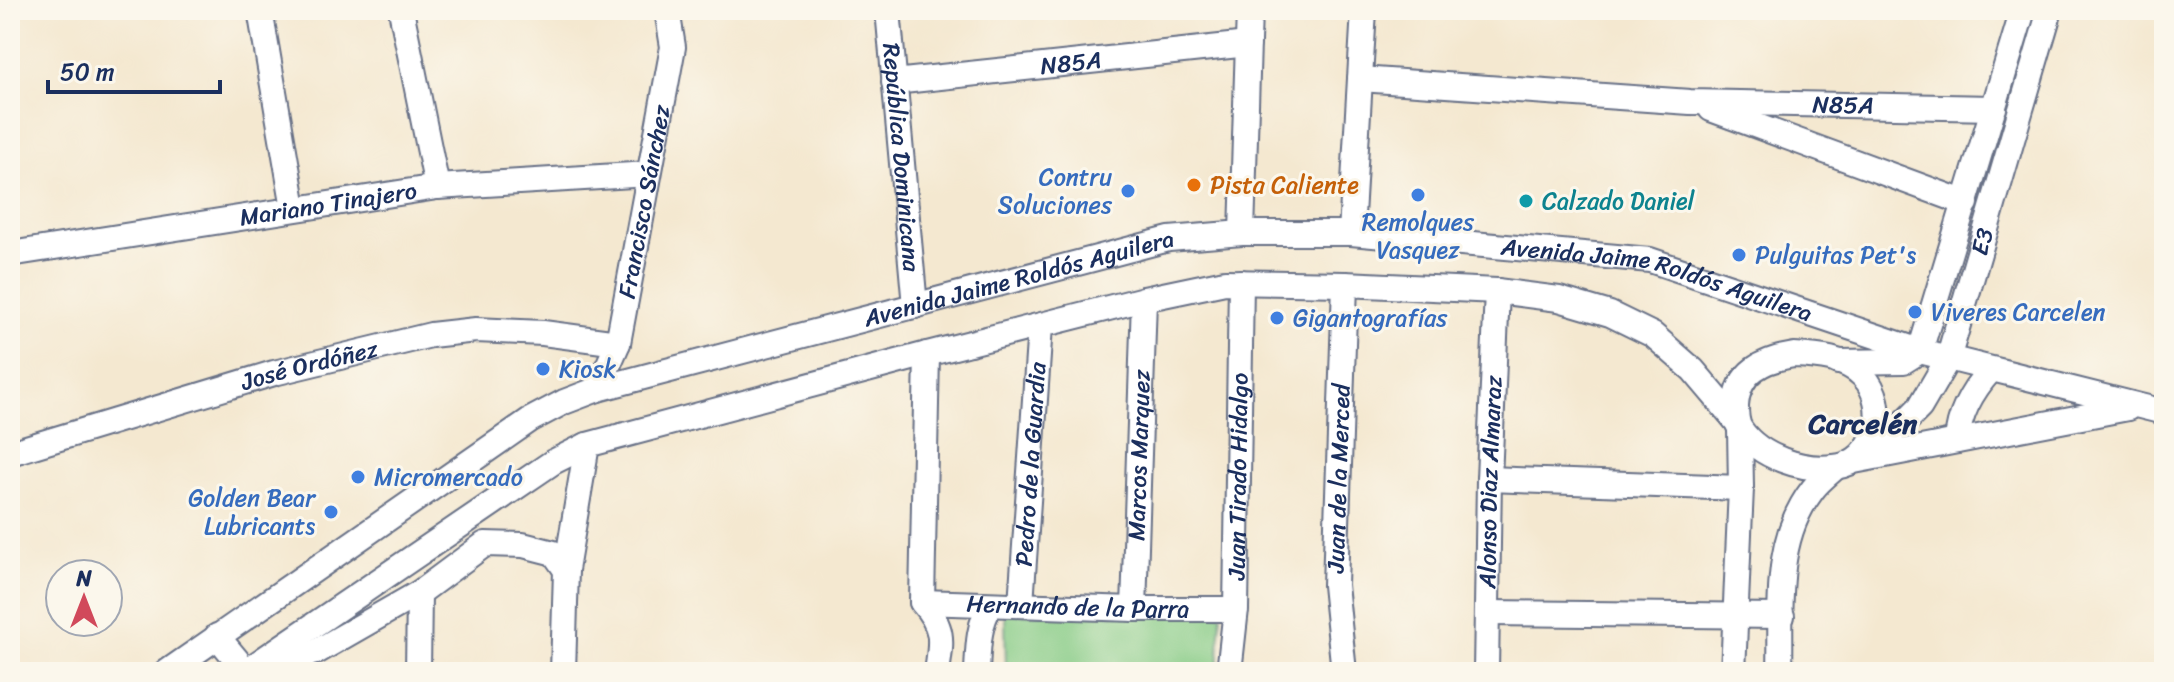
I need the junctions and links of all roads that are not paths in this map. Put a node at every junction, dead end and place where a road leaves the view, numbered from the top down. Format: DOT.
graph roads {
  1 [pos="260,10"];
  2 [pos="401,10"];
  3 [pos="667,10"];
  4 [pos="888,10"];
  5 [pos="1249,10"];
  6 [pos="1364,10"];
  7 [pos="2023,10"];
  8 [pos="2050,10"];
  9 [pos="1248,44"];
  10 [pos="1360,79"];
  11 [pos="894,82"];
  12 [pos="1690,102"];
  13 [pos="1994,108"];
  14 [pos="649,174"];
  15 [pos="437,187"];
  16 [pos="1966,203"];
  17 [pos="294,208"];
  18 [pos="1242,233"];
  19 [pos="1351,233"];
  20 [pos="10,254"];
  21 [pos="1241,282"];
  22 [pos="1345,284"];
  23 [pos="1497,291"];
  24 [pos="1144,299"];
  25 [pos="915,306"];
  26 [pos="1040,326"];
  27 [pos="618,343"];
  28 [pos="1920,351"];
  29 [pos="927,354"];
  30 [pos="1948,359"];
  31 [pos="1838,362"];
  32 [pos="1990,371"];
  33 [pos="598,389"];
  34 [pos="2138,406"];
  35 [pos="2164,412"];
  36 [pos="1739,426"];
  37 [pos="1957,441"];
  38 [pos="587,445"];
  39 [pos="10,453"];
  40 [pos="1852,458"];
  41 [pos="1489,479"];
  42 [pos="1741,488"];
  43 [pos="566,570"];
  44 [pos="419,593"];
  45 [pos="922,602"];
  46 [pos="1021,604"];
  47 [pos="991,605"];
  48 [pos="1134,609"];
  49 [pos="1236,609"];
  50 [pos="1487,613"];
  51 [pos="1782,616"];
  52 [pos="1735,617"];
  53 [pos="939,627"];
  54 [pos="217,636"];
  55 [pos="977,661"];
  56 [pos="246,671"];
  57 [pos="167,672"];
  58 [pos="418,672"];
  59 [pos="563,672"];
  60 [pos="937,672"];
  61 [pos="1229,672"];
  62 [pos="1344,672"];
  63 [pos="1486,672"];
  64 [pos="1733,672"];
  65 [pos="1780,672"];
  1 -- 17 [label="street"];
  2 -- 15 [label="street"];
  3 -- 14 [label="street, Francisco Sánchez"];
  4 -- 11 [label="street, República Dominicana"];
  5 -- 9 [label="street"];
  6 -- 10 [label="street"];
  7 -- 13 [label="street, E3"];
  8 -- 30 [label="street, E3"];
  9 -- 11 [label="street, N85A"];
  9 -- 18 [label="street"];
  10 -- 12 [label="street, N85A"];
  10 -- 19 [label="street"];
  11 -- 25 [label="street, República Dominicana"];
  12 -- 13 [label="street, N85A"];
  12 -- 16 [label="street, N85A"];
  13 -- 16 [label="street, E3"];
  14 -- 15 [label="street, Mariano Tinajero"];
  14 -- 27 [label="street, Francisco Sánchez"];
  15 -- 17 [label="street, Mariano Tinajero"];
  16 -- 28 [label="street, E3"];
  17 -- 20 [label="street, Mariano Tinajero"];
  18 -- 19 [label="street, Avenida Jaime Roldós Aguilera"];
  18 -- 25 [label="street, Avenida Jaime Roldós Aguilera"];
  19 -- 28 [label="street, Avenida Jaime Roldós Aguilera"];
  21 -- 22 [label="street, Avenida Jaime Roldós Aguilera"];
  21 -- 24 [label="street, Avenida Jaime Roldós Aguilera"];
  21 -- 49 [label="street, Juan Tirado Hidalgo"];
  22 -- 23 [label="street, Avenida Jaime Roldós Aguilera"];
  22 -- 62 [label="street, Juan de la Merced"];
  23 -- 36 [label="street, Avenida Jaime Roldós Aguilera"];
  23 -- 41 [label="street, Alonso Diaz Almaraz"];
  24 -- 26 [label="street, Avenida Jaime Roldós Aguilera"];
  24 -- 48 [label="street, Marcos Marquez"];
  25 -- 33 [label="street, Avenida Jaime Roldós Aguilera"];
  26 -- 29 [label="street, Avenida Jaime Roldós Aguilera"];
  26 -- 46 [label="street, Pedro de la Guardia"];
  27 -- 33 [label="street, Francisco Sánchez"];
  27 -- 39 [label="street, José Ordóñez"];
  28 -- 30 [label="street, Avenida Jaime Roldós Aguilera"];
  28 -- 31 [label="street"];
  29 -- 38 [label="street, Avenida Jaime Roldós Aguilera"];
  29 -- 45 [label="street"];
  30 -- 32 [label="street, Avenida Jaime Roldós Aguilera"];
  30 -- 40 [label="street, E3"];
  31 -- 36 [label="street"];
  31 -- 40 [label="street"];
  32 -- 34 [label="street, Avenida Jaime Roldós Aguilera"];
  32 -- 37 [label="street"];
  33 -- 54 [label="street, Avenida Jaime Roldós Aguilera"];
  34 -- 35 [label="street"];
  34 -- 37 [label="street"];
  36 -- 40 [label="street"];
  36 -- 42 [label="street"];
  37 -- 40 [label="street"];
  38 -- 43 [label="street"];
  38 -- 56 [label="street, Avenida Jaime Roldós Aguilera"];
  40 -- 51 [label="street, E3"];
  41 -- 42 [label="street"];
  41 -- 50 [label="street, Alonso Diaz Almaraz"];
  42 -- 52 [label="street"];
  43 -- 44 [label="street"];
  43 -- 59 [label="street"];
  44 -- 56 [label="street"];
  44 -- 58 [label="street"];
  45 -- 47 [label="street, Hernando de la Parra"];
  45 -- 53 [label="street"];
  46 -- 47 [label="street, Hernando de la Parra"];
  46 -- 48 [label="street, Hernando de la Parra"];
  47 -- 55 [label="street"];
  48 -- 49 [label="street, Hernando de la Parra"];
  49 -- 61 [label="street, Juan Tirado Hidalgo"];
  50 -- 52 [label="street"];
  50 -- 63 [label="street, Alonso Diaz Almaraz"];
  51 -- 52 [label="street"];
  51 -- 65 [label="street, E3"];
  52 -- 64 [label="street"];
  53 -- 55 [label="street"];
  53 -- 60 [label="street"];
  54 -- 56 [label="street"];
  54 -- 57 [label="street, Avenida Jaime Roldós Aguilera"];
}
